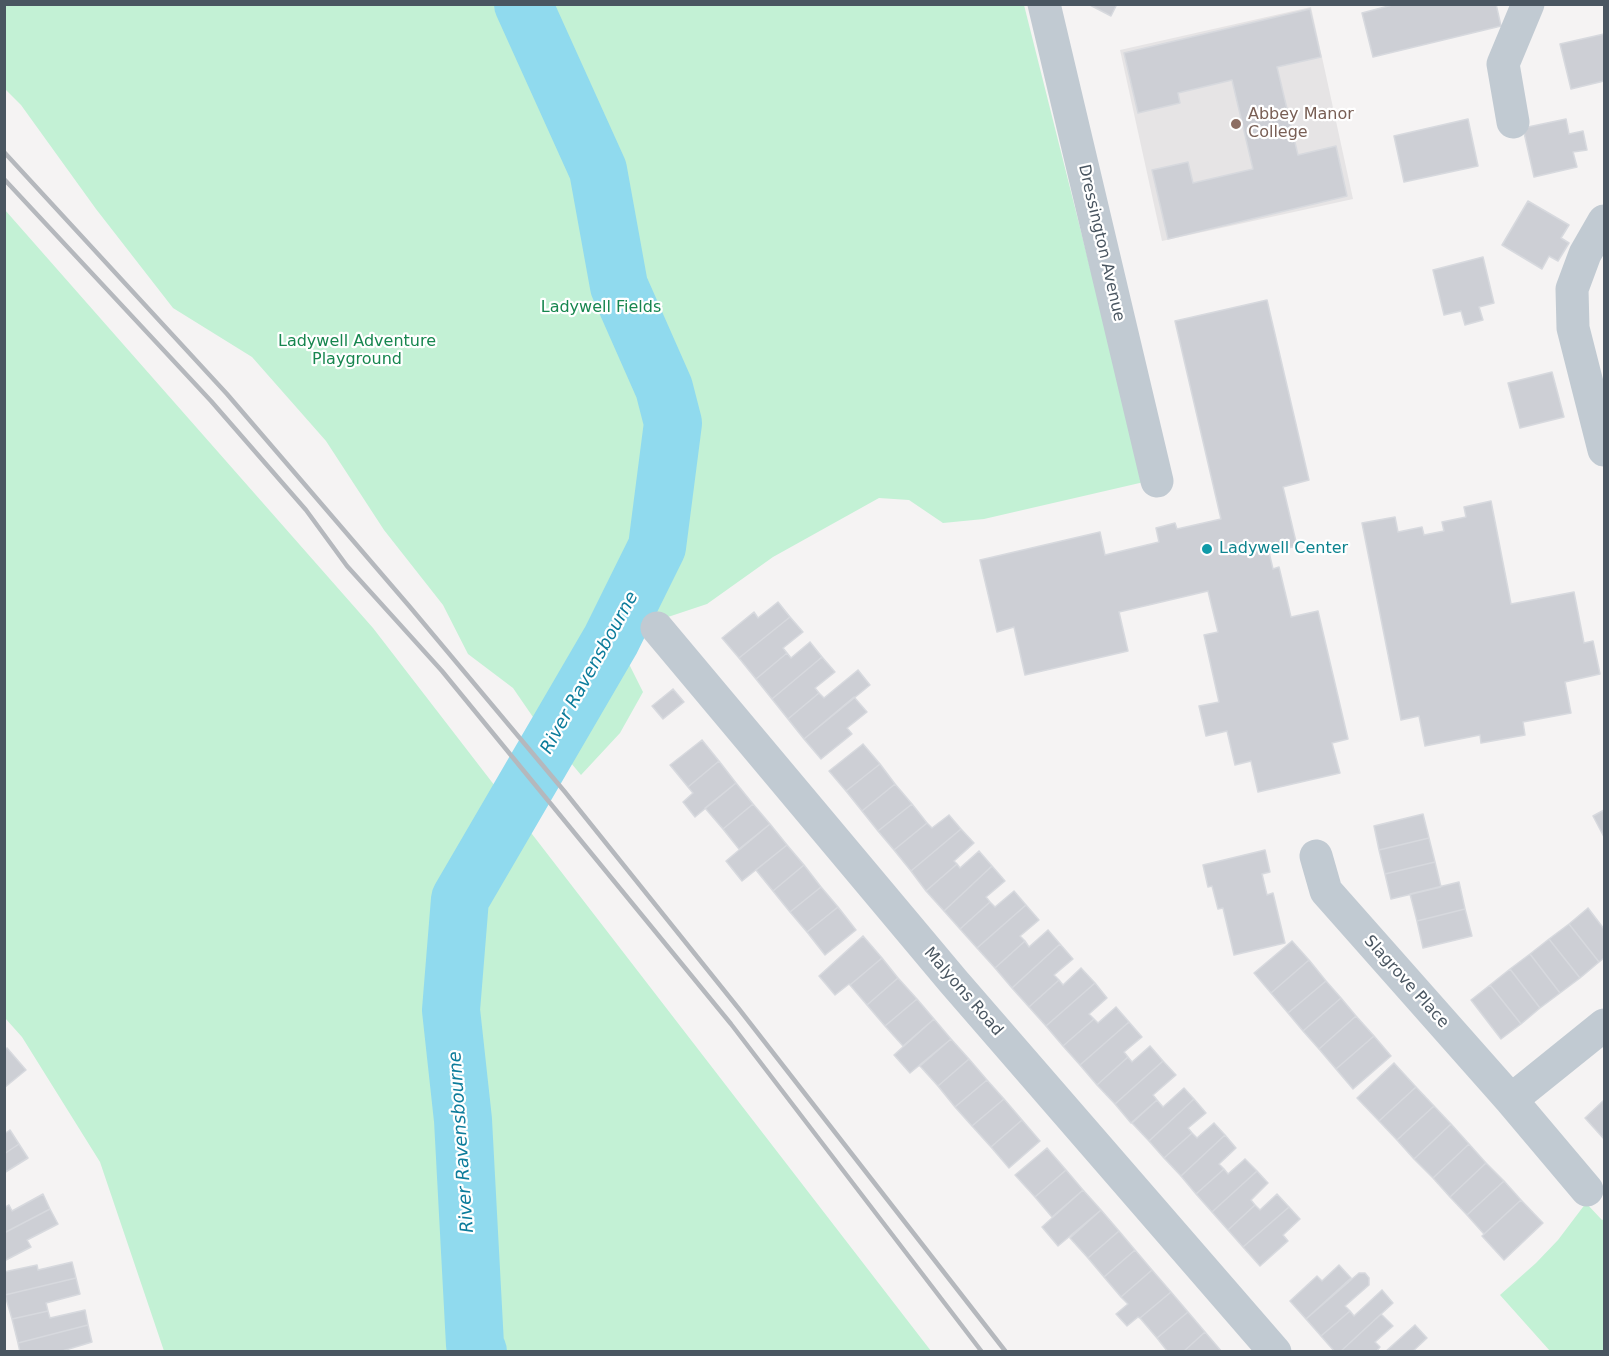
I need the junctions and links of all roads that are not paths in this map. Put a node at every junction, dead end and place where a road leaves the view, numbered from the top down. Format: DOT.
graph roads {
  1 [pos="1044,4"];
  2 [pos="1528,4"];
  3 [pos="1513,122"];
  4 [pos="1605,221"];
  5 [pos="1605,450"];
  6 [pos="1157,481"];
  7 [pos="657,628"];
  8 [pos="1316,856"];
  9 [pos="1605,1025"];
  10 [pos="1511,1100"];
  11 [pos="1587,1190"];
  12 [pos="1275,1352"];
  1 -- 6 [label="street, Dressington Avenue"];
  2 -- 3 [label="street"];
  4 -- 5 [label="street"];
  7 -- 12 [label="street, Malyons Road"];
  8 -- 10 [label="street, Slagrove Place"];
  9 -- 10 [label="street"];
  10 -- 11 [label="street, Slagrove Place"];
}
